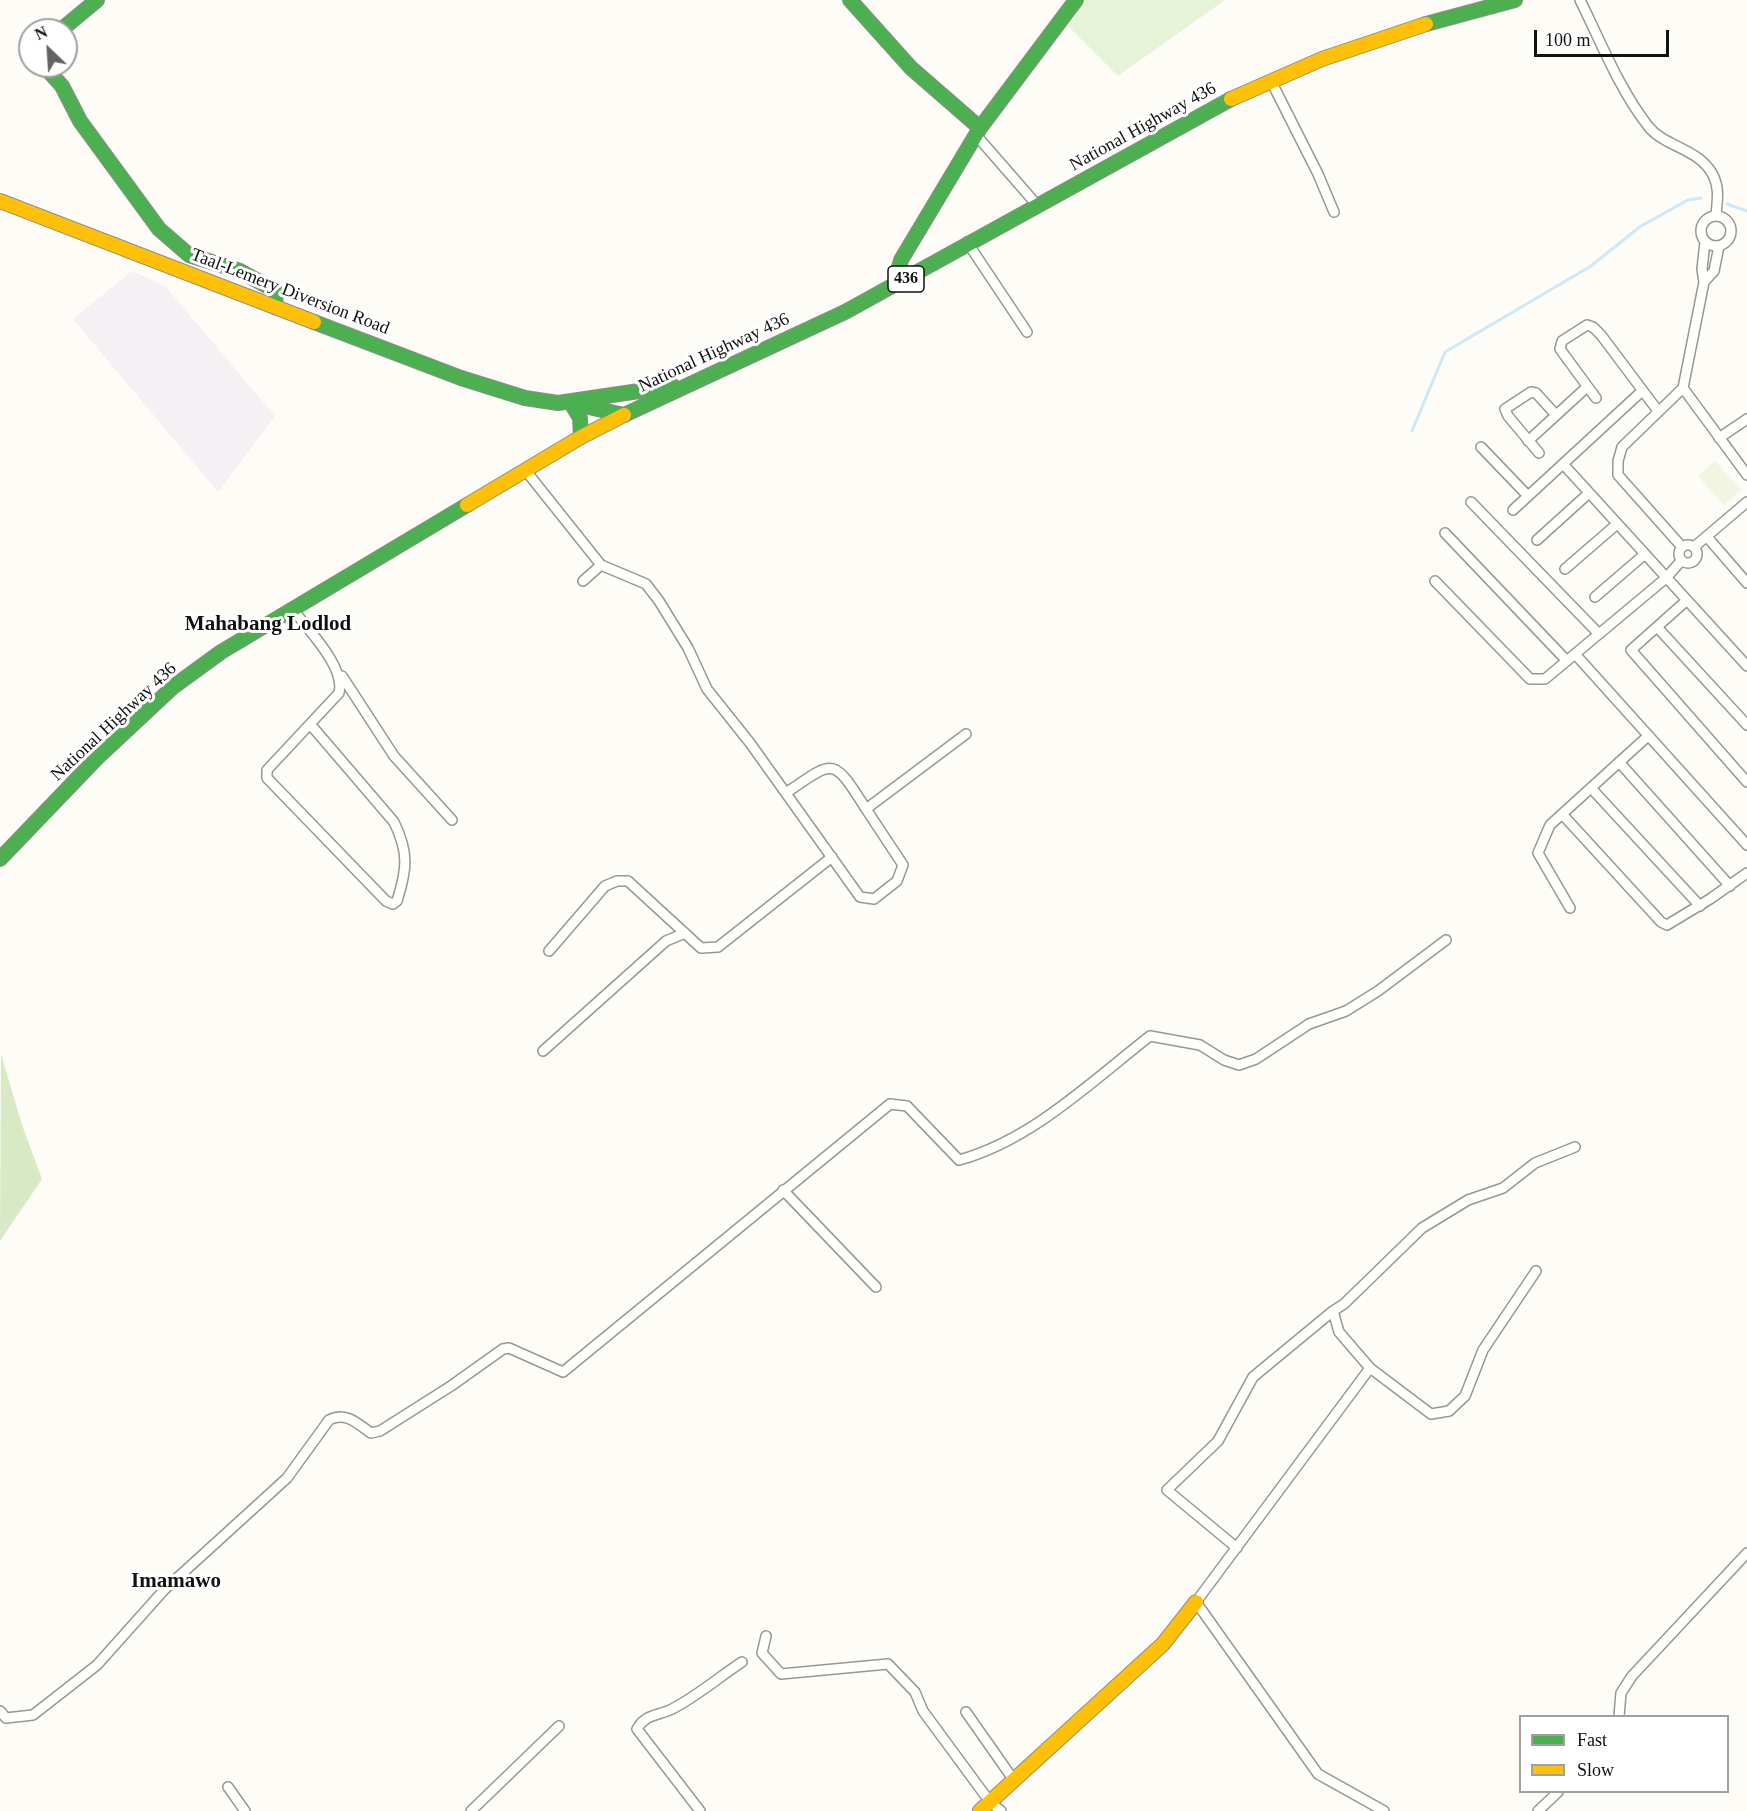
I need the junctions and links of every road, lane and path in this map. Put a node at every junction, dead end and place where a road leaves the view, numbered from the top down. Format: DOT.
graph roads {
  1 [pos="97,0"];
  2 [pos="850,0"];
  3 [pos="1076,0"];
  4 [pos="1515,0"];
  5 [pos="1580,0"];
  6 [pos="75,18"];
  7 [pos="55,78"];
  8 [pos="1271,81"];
  9 [pos="978,132"];
  10 [pos="0,201"];
  11 [pos="1037,205"];
  12 [pos="1334,212"];
  13 [pos="1716,216"];
  14 [pos="968,242"];
  15 [pos="1705,242"];
  16 [pos="1719,246"];
  17 [pos="902,281"];
  18 [pos="1704,282"];
  19 [pos="275,307"];
  20 [pos="1027,332"];
  21 [pos="693,382"];
  22 [pos="1587,387"];
  23 [pos="1683,388"];
  24 [pos="1641,392"];
  25 [pos="1596,398"];
  26 [pos="571,403"];
  27 [pos="1658,411"];
  28 [pos="624,415"];
  29 [pos="1556,415"];
  30 [pos="1747,419"];
  31 [pos="582,437"];
  32 [pos="1719,438"];
  33 [pos="1528,441"];
  34 [pos="1481,447"];
  35 [pos="1539,453"];
  36 [pos="1563,464"];
  37 [pos="526,471"];
  38 [pos="1747,474"];
  39 [pos="1589,493"];
  40 [pos="1528,496"];
  41 [pos="1471,502"];
  42 [pos="1743,505"];
  43 [pos="1513,510"];
  44 [pos="1747,517"];
  45 [pos="1617,524"];
  46 [pos="1445,533"];
  47 [pos="1708,538"];
  48 [pos="1537,540"];
  49 [pos="1682,547"];
  50 [pos="1694,547"];
  51 [pos="1645,554"];
  52 [pos="1681,561"];
  53 [pos="601,565"];
  54 [pos="1565,569"];
  55 [pos="1666,578"];
  56 [pos="583,581"];
  57 [pos="1435,581"];
  58 [pos="1747,583"];
  59 [pos="1595,597"];
  60 [pos="1686,601"];
  61 [pos="292,608"];
  62 [pos="1658,627"];
  63 [pos="1599,634"];
  64 [pos="1571,657"];
  65 [pos="1747,666"];
  66 [pos="339,671"];
  67 [pos="310,724"];
  68 [pos="1747,725"];
  69 [pos="966,734"];
  70 [pos="1648,736"];
  71 [pos="1619,762"];
  72 [pos="1747,782"];
  73 [pos="1591,788"];
  74 [pos="786,793"];
  75 [pos="866,809"];
  76 [pos="1562,814"];
  77 [pos="452,820"];
  78 [pos="1747,844"];
  79 [pos="832,858"];
  80 [pos="0,859"];
  81 [pos="1747,873"];
  82 [pos="1730,886"];
  83 [pos="1700,906"];
  84 [pos="1570,908"];
  85 [pos="685,933"];
  86 [pos="1446,940"];
  87 [pos="549,951"];
  88 [pos="543,1051"];
  89 [pos="1575,1147"];
  90 [pos="783,1190"];
  91 [pos="1536,1271"];
  92 [pos="876,1287"];
  93 [pos="1333,1311"];
  94 [pos="1370,1368"];
  95 [pos="1237,1548"];
  96 [pos="1747,1553"];
  97 [pos="1196,1602"];
  98 [pos="766,1636"];
  99 [pos="742,1662"];
  100 [pos="0,1711"];
  101 [pos="966,1712"];
  102 [pos="1618,1715"];
  103 [pos="559,1726"];
  104 [pos="1013,1779"];
  105 [pos="228,1786"];
  106 [pos="1556,1793"];
  107 [pos="985,1806"];
  108 [pos="245,1811"];
  109 [pos="471,1811"];
  110 [pos="700,1811"];
  111 [pos="1001,1811"];
  112 [pos="1384,1811"];
  113 [pos="1538,1811"];
  1 -- 6 [label="main road"];
  2 -- 9 [label="main road"];
  3 -- 9 [label="main road"];
  4 -- 8 [label="main road, National Highway 436 / 436"];
  5 -- 13 [label="street"];
  7 -- 19 [label="main road"];
  8 -- 11 [label="main road, National Highway 436 / 436"];
  8 -- 12 [label="street"];
  9 -- 11 [label="street"];
  9 -- 17 [label="main road"];
  10 -- 19 [label="main road, Taal-Lemery Diversion Road"];
  11 -- 14 [label="main road, National Highway 436 / 436"];
  13 -- 15 [label="street"];
  13 -- 16 [label="street"];
  14 -- 17 [label="main road, National Highway 436 / 436"];
  14 -- 20 [label="street"];
  15 -- 16 [label="street"];
  15 -- 18 [label="street"];
  16 -- 18 [label="street"];
  17 -- 21 [label="main road, National Highway 436 / 436"];
  18 -- 23 [label="street"];
  19 -- 26 [label="main road, Taal-Lemery Diversion Road"];
  21 -- 26 [label="main road, Taal-Lemery Diversion Road"];
  21 -- 28 [label="main road, National Highway 436 / 436"];
  22 -- 24 [label="street"];
  22 -- 25 [label="street"];
  22 -- 29 [label="street"];
  23 -- 27 [label="street"];
  23 -- 32 [label="street"];
  24 -- 27 [label="street"];
  24 -- 36 [label="street"];
  26 -- 28 [label="main road, Taal-Lemery Diversion Road"];
  26 -- 31 [label="main road"];
  27 -- 49 [label="street"];
  28 -- 31 [label="main road, National Highway 436 / 436"];
  29 -- 33 [label="street"];
  29 -- 33 [label="street"];
  30 -- 32 [label="street"];
  31 -- 37 [label="main road, National Highway 436 / 436"];
  32 -- 38 [label="street"];
  33 -- 35 [label="street"];
  34 -- 40 [label="street"];
  36 -- 39 [label="street"];
  36 -- 40 [label="street"];
  37 -- 53 [label="street"];
  37 -- 61 [label="main road, National Highway 436 / 436"];
  39 -- 45 [label="street"];
  39 -- 48 [label="street"];
  40 -- 43 [label="street"];
  41 -- 63 [label="street"];
  42 -- 44 [label="street"];
  42 -- 47 [label="street"];
  45 -- 51 [label="street"];
  45 -- 54 [label="street"];
  46 -- 64 [label="street"];
  47 -- 50 [label="street"];
  47 -- 58 [label="street"];
  49 -- 50 [label="street"];
  49 -- 52 [label="street"];
  50 -- 52 [label="street"];
  51 -- 55 [label="street"];
  51 -- 59 [label="street"];
  52 -- 55 [label="street"];
  53 -- 56 [label="street"];
  53 -- 74 [label="street"];
  55 -- 60 [label="street"];
  55 -- 63 [label="street"];
  57 -- 64 [label="street"];
  60 -- 62 [label="street"];
  60 -- 65 [label="street"];
  61 -- 66 [label="street"];
  61 -- 80 [label="main road, National Highway 436 / 436"];
  62 -- 68 [label="street"];
  62 -- 72 [label="street"];
  63 -- 64 [label="street"];
  64 -- 70 [label="street"];
  66 -- 67 [label="street"];
  66 -- 77 [label="street"];
  67 -- 67 [label="street"];
  69 -- 75 [label="street"];
  70 -- 71 [label="street"];
  70 -- 78 [label="street"];
  71 -- 73 [label="street"];
  71 -- 82 [label="street"];
  73 -- 76 [label="street"];
  73 -- 83 [label="street"];
  74 -- 75 [label="street"];
  74 -- 79 [label="street"];
  75 -- 79 [label="street"];
  76 -- 83 [label="street"];
  76 -- 84 [label="street"];
  79 -- 85 [label="street"];
  81 -- 82 [label="street"];
  82 -- 83 [label="street"];
  85 -- 87 [label="street"];
  85 -- 88 [label="street"];
  86 -- 90 [label="street"];
  89 -- 93 [label="street"];
  90 -- 92 [label="street"];
  90 -- 100 [label="street"];
  91 -- 94 [label="street"];
  93 -- 94 [label="street"];
  93 -- 95 [label="street"];
  94 -- 95 [label="street"];
  95 -- 97 [label="street"];
  96 -- 102 [label="street"];
  97 -- 104 [label="main road"];
  97 -- 112 [label="street"];
  98 -- 107 [label="street"];
  99 -- 110 [label="street"];
  101 -- 104 [label="street"];
  103 -- 109 [label="street"];
  104 -- 107 [label="main road"];
  105 -- 108 [label="street"];
  106 -- 113 [label="street"];
  107 -- 111 [label="street"];
}
